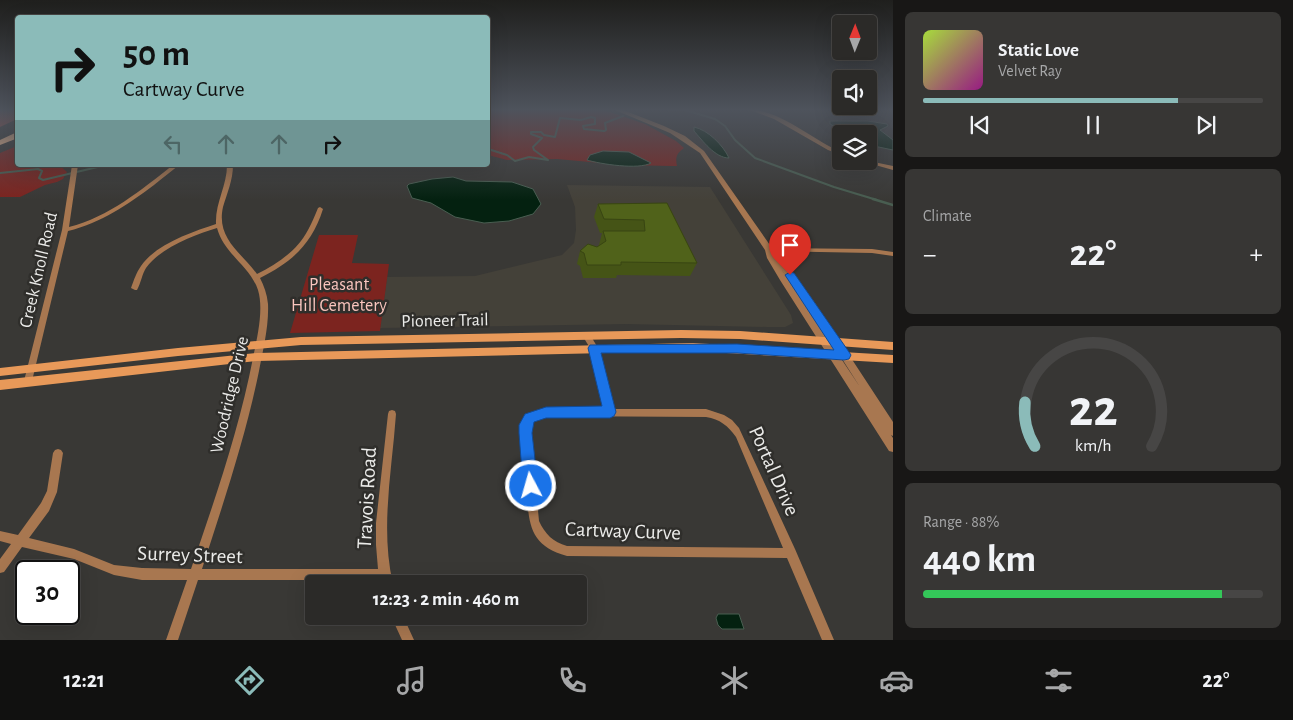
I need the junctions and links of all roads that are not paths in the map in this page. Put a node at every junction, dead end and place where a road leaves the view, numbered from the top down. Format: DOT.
graph roads {
  1 [pos="684,140"];
  2 [pos="813,140"];
  3 [pos="832,150"];
  4 [pos="877,164"];
  5 [pos="173,167"];
  6 [pos="230,167"];
  7 [pos="893,168"];
  8 [pos="74,170"];
  9 [pos="320,209"];
  10 [pos="219,225"];
  11 [pos="65,230"];
  12 [pos="769,250"];
  13 [pos="893,254"];
  14 [pos="257,277"];
  15 [pos="134,288"];
  16 [pos="586,335"];
  17 [pos="823,341"];
  18 [pos="836,342"];
  19 [pos="259,344"];
  20 [pos="893,346"];
  21 [pos="594,348"];
  22 [pos="832,354"];
  23 [pos="844,355"];
  24 [pos="257,357"];
  25 [pos="893,359"];
  26 [pos="33,367"];
  27 [pos="0,372"];
  28 [pos="28,381"];
  29 [pos="0,385"];
  30 [pos="610,412"];
  31 [pos="392,414"];
  32 [pos="893,431"];
  33 [pos="893,447"];
  34 [pos="58,452"];
  35 [pos="0,536"];
  36 [pos="21,540"];
  37 [pos="791,553"];
  38 [pos="0,568"];
  39 [pos="194,575"];
  40 [pos="386,575"];
  41 [pos="305,577"];
  42 [pos="401,625"];
  43 [pos="172,640"];
  44 [pos="408,640"];
  45 [pos="828,640"];
  1 -- 12 [label="street"];
  2 -- 3 [label="street"];
  4 -- 7 [label="street"];
  5 -- 11 [label="street"];
  6 -- 10 [label="street"];
  8 -- 11 [label="street, Creek Knoll Road"];
  9 -- 14 [label="street"];
  10 -- 14 [label="street, Woodridge Drive"];
  10 -- 15 [label="street"];
  11 -- 26 [label="street, Creek Knoll Road"];
  12 -- 13 [label="street"];
  12 -- 17 [label="street"];
  12 -- 18 [label="street"];
  14 -- 19 [label="street, Woodridge Drive"];
  16 -- 17 [label="main road, Pioneer Trail"];
  16 -- 19 [label="main road, Pioneer Trail"];
  16 -- 21 [label="street"];
  17 -- 18 [label="main road, Pioneer Trail"];
  17 -- 22 [label="street"];
  18 -- 20 [label="main road, Pioneer Trail"];
  18 -- 23 [label="street"];
  19 -- 24 [label="street, Woodridge Drive"];
  19 -- 26 [label="main road, Pioneer Trail"];
  21 -- 22 [label="main road, Pioneer Trail"];
  21 -- 24 [label="main road, Pioneer Trail"];
  21 -- 30 [label="street"];
  22 -- 23 [label="main road, Pioneer Trail"];
  22 -- 33 [label="street"];
  23 -- 25 [label="main road, Pioneer Trail"];
  23 -- 32 [label="street"];
  24 -- 28 [label="main road, Pioneer Trail"];
  24 -- 39 [label="street, Woodridge Drive"];
  26 -- 27 [label="main road, Pioneer Trail"];
  26 -- 28 [label="street, Creek Knoll Road"];
  28 -- 29 [label="main road, Pioneer Trail"];
  30 -- 37 [label="street, Portal Drive"];
  30 -- 37 [label="street, Cartway Curve"];
  31 -- 40 [label="street, Travois Road"];
  34 -- 36 [label="street"];
  35 -- 36 [label="street, Surrey Street"];
  36 -- 38 [label="street"];
  36 -- 39 [label="street, Surrey Street"];
  37 -- 45 [label="street, Portal Drive"];
  39 -- 41 [label="street, Surrey Street"];
  39 -- 43 [label="street, Woodridge Drive"];
  42 -- 44 [label="street"];
}
